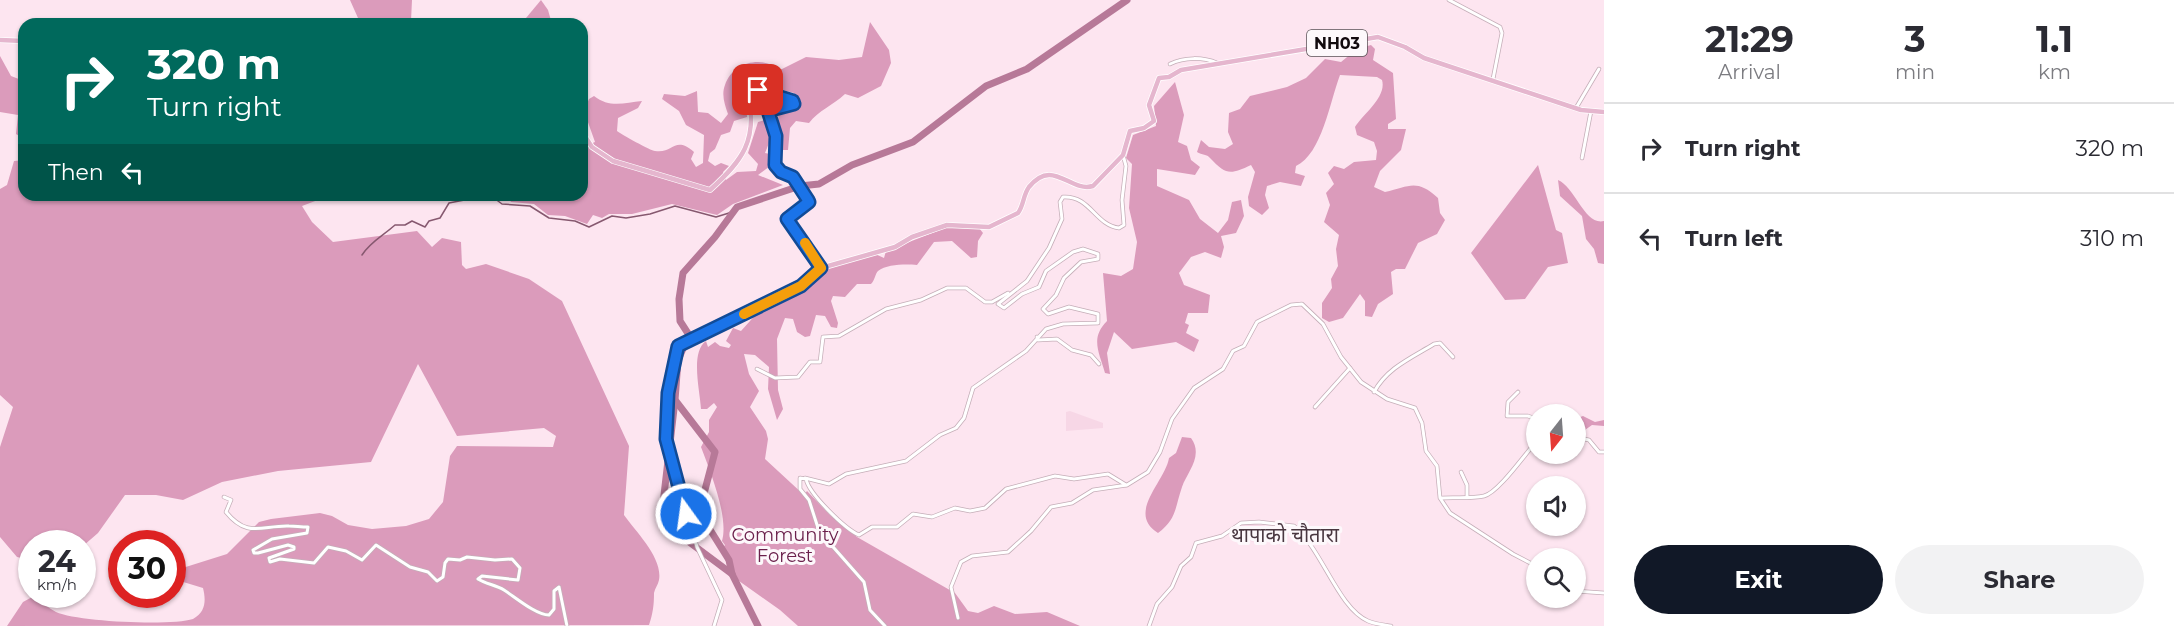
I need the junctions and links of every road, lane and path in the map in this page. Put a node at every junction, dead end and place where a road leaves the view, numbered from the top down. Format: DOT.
graph roads {
  1 [pos="1449,0"];
  2 [pos="0,40"];
  3 [pos="18,42"];
  4 [pos="1217,63"];
  5 [pos="1170,64"];
  6 [pos="1599,69"];
  7 [pos="1493,79"];
  8 [pos="1576,108"];
  9 [pos="1591,111"];
  10 [pos="1604,112"];
  11 [pos="588,141"];
  12 [pos="1123,155"];
  13 [pos="1582,158"];
  14 [pos="821,268"];
  15 [pos="1014,290"];
  16 [pos="1037,337"];
  17 [pos="1453,357"];
  18 [pos="1099,364"];
  19 [pos="1350,368"];
  20 [pos="757,369"];
  21 [pos="1374,392"];
  22 [pos="1518,392"];
  23 [pos="1315,407"];
  24 [pos="1526,417"];
  25 [pos="1586,439"];
  26 [pos="1526,452"];
  27 [pos="1604,452"];
  28 [pos="1461,472"];
  29 [pos="805,478"];
  30 [pos="1127,485"];
  31 [pos="1467,496"];
  32 [pos="224,497"];
  33 [pos="1440,498"];
  34 [pos="1526,561"];
  35 [pos="1586,592"];
  36 [pos="1604,593"];
  37 [pos="958,618"];
  38 [pos="567,626"];
  39 [pos="714,626"];
  40 [pos="885,626"];
  41 [pos="1149,626"];
  42 [pos="1391,626"];
  1 -- 7 [label="street"];
  2 -- 3 [label="main road"];
  4 -- 5 [label="street"];
  4 -- 7 [label="main road, NH03"];
  4 -- 12 [label="main road, NH03"];
  6 -- 8 [label="street"];
  7 -- 8 [label="main road, NH03"];
  8 -- 9 [label="main road, NH03"];
  9 -- 10 [label="main road, NH03"];
  9 -- 13 [label="street"];
  11 -- 14 [label="main road"];
  12 -- 14 [label="main road, NH03"];
  12 -- 15 [label="street"];
  14 -- 39 [label="street"];
  15 -- 16 [label="street"];
  15 -- 20 [label="street"];
  16 -- 18 [label="street"];
  16 -- 29 [label="street"];
  17 -- 21 [label="street"];
  19 -- 21 [label="street"];
  19 -- 23 [label="street"];
  19 -- 30 [label="street"];
  21 -- 33 [label="street"];
  22 -- 24 [label="street"];
  25 -- 27 [label="street"];
  26 -- 31 [label="street"];
  28 -- 31 [label="street"];
  29 -- 30 [label="street"];
  29 -- 40 [label="street"];
  30 -- 37 [label="street"];
  31 -- 33 [label="street"];
  32 -- 38 [label="street"];
  33 -- 34 [label="street"];
  35 -- 36 [label="street"];
  41 -- 42 [label="street"];
}
